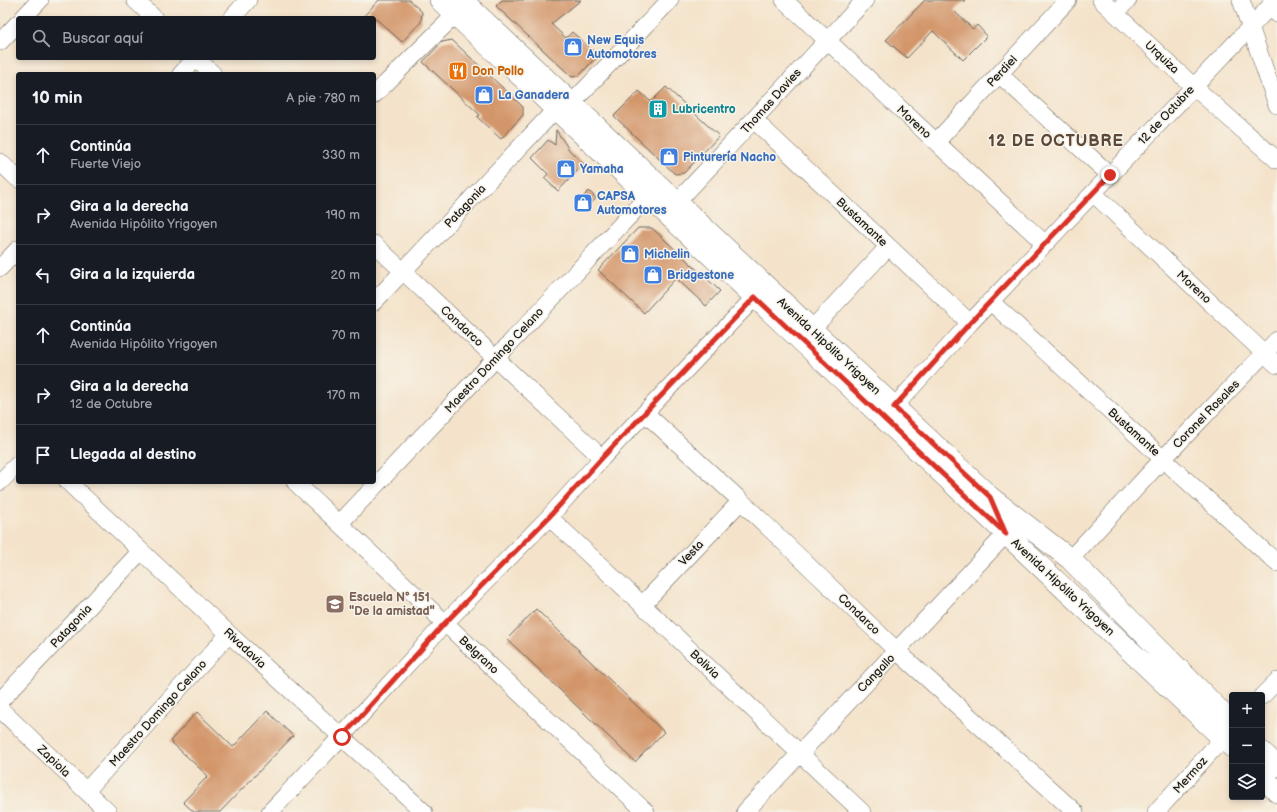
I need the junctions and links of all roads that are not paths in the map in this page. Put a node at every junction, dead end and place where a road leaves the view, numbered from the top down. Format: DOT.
graph roads {
  1 [pos="40,0"];
  2 [pos="135,0"];
  3 [pos="248,0"];
  4 [pos="440,0"];
  5 [pos="670,0"];
  6 [pos="784,0"];
  7 [pos="865,0"];
  8 [pos="1068,0"];
  9 [pos="1101,0"];
  10 [pos="1128,0"];
  11 [pos="1241,0"];
  12 [pos="1275,4"];
  13 [pos="462,6"];
  14 [pos="1115,13"];
  15 [pos="25,16"];
  16 [pos="152,16"];
  17 [pos="234,16"];
  18 [pos="16,25"];
  19 [pos="1250,27"];
  20 [pos="827,40"];
  21 [pos="0,42"];
  22 [pos="194,60"];
  23 [pos="198,60"];
  24 [pos="183,72"];
  25 [pos="211,72"];
  26 [pos="1000,74"];
  27 [pos="1194,86"];
  28 [pos="376,93"];
  29 [pos="1277,105"];
  30 [pos="564,106"];
  31 [pos="754,120"];
  32 [pos="936,142"];
  33 [pos="1277,160"];
  34 [pos="0,162"];
  35 [pos="1110,175"];
  36 [pos="16,177"];
  37 [pos="1092,193"];
  38 [pos="648,196"];
  39 [pos="677,202"];
  40 [pos="1045,244"];
  41 [pos="376,246"];
  42 [pos="888,247"];
  43 [pos="16,251"];
  44 [pos="0,268"];
  45 [pos="403,271"];
  46 [pos="755,297"];
  47 [pos="376,300"];
  48 [pos="990,301"];
  49 [pos="970,323"];
  50 [pos="812,329"];
  51 [pos="1277,340"];
  52 [pos="1264,353"];
  53 [pos="496,358"];
  54 [pos="1277,365"];
  55 [pos="894,407"];
  56 [pos="645,413"];
  57 [pos="602,458"];
  58 [pos="1163,459"];
  59 [pos="16,466"];
  60 [pos="0,482"];
  61 [pos="70,484"];
  62 [pos="297,484"];
  63 [pos="990,497"];
  64 [pos="741,501"];
  65 [pos="549,517"];
  66 [pos="340,523"];
  67 [pos="1006,534"];
  68 [pos="1039,535"];
  69 [pos="141,551"];
  70 [pos="1070,559"];
  71 [pos="1034,560"];
  72 [pos="1277,563"];
  73 [pos="1070,594"];
  74 [pos="642,605"];
  75 [pos="445,623"];
  76 [pos="229,634"];
  77 [pos="897,651"];
  78 [pos="1277,681"];
  79 [pos="1265,693"];
  80 [pos="0,700"];
  81 [pos="0,709"];
  82 [pos="1229,736"];
  83 [pos="342,737"];
  84 [pos="800,754"];
  85 [pos="1265,755"];
  86 [pos="1277,766"];
  87 [pos="1265,779"];
  88 [pos="86,791"];
  89 [pos="1277,792"];
  90 [pos="108,812"];
  91 [pos="270,812"];
  92 [pos="424,812"];
  93 [pos="646,812"];
  94 [pos="745,812"];
  95 [pos="862,812"];
  96 [pos="1076,812"];
  97 [pos="1156,812"];
  1 -- 15 [label="street"];
  2 -- 16 [label="street"];
  3 -- 17 [label="street"];
  4 -- 13 [label="main road, Avenida Hipólito Yrigoyen"];
  5 -- 30 [label="street, Patagonia"];
  6 -- 20 [label="street, Moreno"];
  7 -- 20 [label="street, Thomas Davies"];
  8 -- 26 [label="street, Perdiel"];
  9 -- 14 [label="street, Urquiza"];
  10 -- 14 [label="street"];
  11 -- 19 [label="street"];
  12 -- 19 [label="street, 12 de Octubre"];
  13 -- 28 [label="street"];
  13 -- 30 [label="main road, Avenida Hipólito Yrigoyen"];
  14 -- 27 [label="street, Urquiza"];
  18 -- 21 [label="street"];
  19 -- 27 [label="street, 12 de Octubre"];
  19 -- 29 [label="street"];
  20 -- 31 [label="street, Thomas Davies"];
  20 -- 32 [label="street, Moreno"];
  22 -- 24 [label="street"];
  23 -- 25 [label="street"];
  26 -- 32 [label="street, Perdiel"];
  26 -- 35 [label="street"];
  27 -- 33 [label="street, Urquiza"];
  27 -- 35 [label="street, 12 de Octubre"];
  30 -- 38 [label="main road, Avenida Hipólito Yrigoyen"];
  30 -- 39 [label="main road, Avenida Hipólito Yrigoyen"];
  30 -- 45 [label="street, Patagonia"];
  31 -- 39 [label="street, Thomas Davies"];
  31 -- 42 [label="street, Bustamante"];
  32 -- 40 [label="street, Moreno"];
  34 -- 36 [label="street"];
  35 -- 37 [label="street, 12 de Octubre"];
  37 -- 40 [label="street, 12 de Octubre"];
  37 -- 52 [label="street, Moreno"];
  38 -- 46 [label="main road, Avenida Hipólito Yrigoyen"];
  38 -- 53 [label="street, Maestro Domingo Celano"];
  39 -- 50 [label="main road, Avenida Hipólito Yrigoyen"];
  40 -- 48 [label="street, 12 de Octubre"];
  41 -- 45 [label="street, Condarco"];
  42 -- 49 [label="street, Bustamante"];
  42 -- 50 [label="street"];
  43 -- 44 [label="street"];
  45 -- 47 [label="street, Patagonia"];
  45 -- 53 [label="street, Condarco"];
  46 -- 56 [label="street"];
  46 -- 67 [label="main road, Avenida Hipólito Yrigoyen"];
  48 -- 49 [label="street, 12 de Octubre"];
  48 -- 58 [label="street, Bustamante"];
  49 -- 55 [label="street, 12 de Octubre"];
  50 -- 55 [label="main road, Avenida Hipólito Yrigoyen"];
  51 -- 52 [label="street, Coronel Rosales"];
  52 -- 54 [label="street, Moreno"];
  52 -- 58 [label="street, Coronel Rosales"];
  53 -- 57 [label="street, Condarco"];
  53 -- 66 [label="street, Maestro Domingo Celano"];
  55 -- 63 [label="main road, Avenida Hipólito Yrigoyen"];
  56 -- 57 [label="street"];
  56 -- 64 [label="street, Condarco"];
  57 -- 65 [label="street"];
  58 -- 70 [label="street, Coronel Rosales"];
  58 -- 72 [label="street, Bustamante"];
  59 -- 60 [label="street"];
  61 -- 69 [label="street, Rivadavia"];
  62 -- 66 [label="street, Belgrano"];
  63 -- 67 [label="main road"];
  63 -- 68 [label="main road, Avenida Hipólito Yrigoyen"];
  64 -- 74 [label="street, Vesta"];
  64 -- 77 [label="street, Condarco"];
  65 -- 74 [label="street, Bolivia"];
  65 -- 75 [label="street"];
  66 -- 75 [label="street, Belgrano"];
  67 -- 68 [label="main road"];
  67 -- 71 [label="main road, Avenida Hipólito Yrigoyen"];
  67 -- 77 [label="street, Cangallo"];
  68 -- 70 [label="main road, Avenida Hipólito Yrigoyen"];
  69 -- 76 [label="street, Rivadavia"];
  69 -- 80 [label="street, Patagonia"];
  70 -- 71 [label="main road"];
  70 -- 73 [label="main road"];
  70 -- 82 [label="main road, Avenida Hipólito Yrigoyen"];
  71 -- 73 [label="main road, Avenida Hipólito Yrigoyen"];
  73 -- 82 [label="main road, Avenida Hipólito Yrigoyen"];
  74 -- 84 [label="street, Bolivia"];
  75 -- 83 [label="street"];
  75 -- 93 [label="street, Belgrano"];
  76 -- 83 [label="street, Rivadavia"];
  76 -- 88 [label="street, Maestro Domingo Celano"];
  77 -- 84 [label="street, Cangallo"];
  77 -- 96 [label="street, Condarco"];
  78 -- 79 [label="street"];
  81 -- 88 [label="street, Zapiola"];
  82 -- 97 [label="street, Mermoz"];
  83 -- 91 [label="street"];
  83 -- 92 [label="street, Rivadavia"];
  84 -- 94 [label="street, Cangallo"];
  84 -- 95 [label="street, Bolivia"];
  85 -- 86 [label="main road"];
  87 -- 89 [label="main road"];
  88 -- 90 [label="street, Zapiola"];
}
